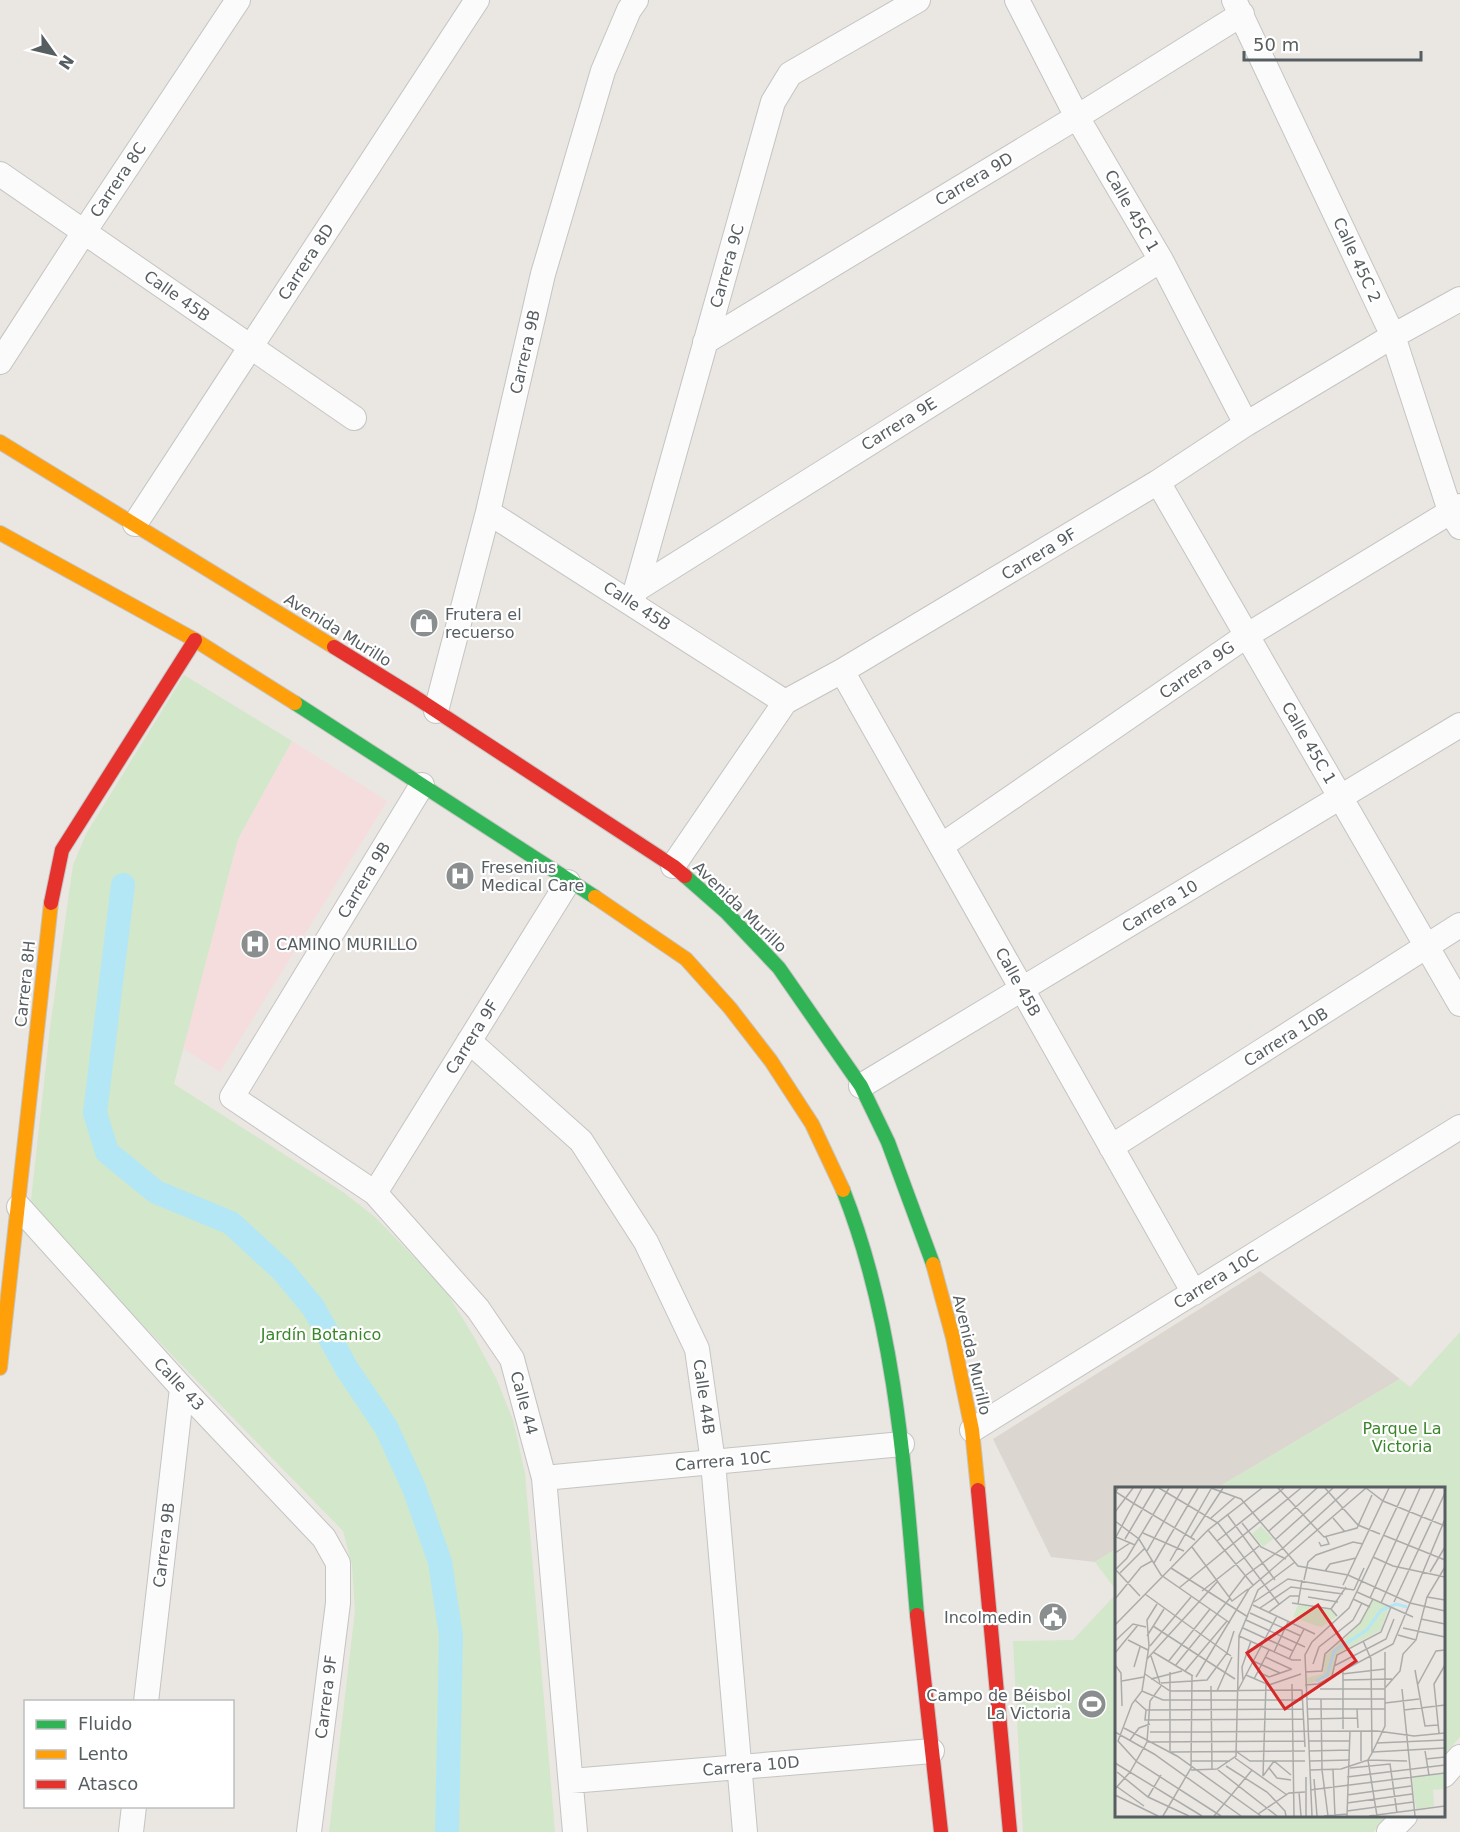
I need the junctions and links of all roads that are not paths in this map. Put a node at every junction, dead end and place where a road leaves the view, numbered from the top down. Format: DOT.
graph roads {
  1 [pos="238,0"];
  2 [pos="477,0"];
  3 [pos="636,0"];
  4 [pos="918,0"];
  5 [pos="1017,0"];
  6 [pos="1238,7"];
  7 [pos="1077,117"];
  8 [pos="0,174"];
  9 [pos="84,232"];
  10 [pos="1161,260"];
  11 [pos="1460,299"];
  12 [pos="1393,336"];
  13 [pos="705,342"];
  14 [pos="252,347"];
  15 [pos="0,362"];
  16 [pos="354,418"];
  17 [pos="1246,424"];
  18 [pos="0,442"];
  19 [pos="1158,482"];
  20 [pos="488,512"];
  21 [pos="1457,515"];
  22 [pos="135,524"];
  23 [pos="0,532"];
  24 [pos="635,596"];
  25 [pos="1246,636"];
  26 [pos="195,640"];
  27 [pos="842,671"];
  28 [pos="785,702"];
  29 [pos="436,711"];
  30 [pos="1460,725"];
  31 [pos="422,785"];
  32 [pos="1340,797"];
  33 [pos="941,846"];
  34 [pos="673,866"];
  35 [pos="568,882"];
  36 [pos="1460,925"];
  37 [pos="1427,948"];
  38 [pos="1022,989"];
  39 [pos="1460,1004"];
  40 [pos="469,1041"];
  41 [pos="861,1086"];
  42 [pos="232,1097"];
  43 [pos="1460,1127"];
  44 [pos="1111,1147"];
  45 [pos="375,1193"];
  46 [pos="18,1207"];
  47 [pos="1194,1293"];
  48 [pos="0,1368"];
  49 [pos="182,1388"];
  50 [pos="972,1430"];
  51 [pos="902,1444"];
  52 [pos="713,1462"];
  53 [pos="544,1478"];
  54 [pos="338,1563"];
  55 [pos="146,1700"];
  56 [pos="932,1751"];
  57 [pos="1460,1757"];
  58 [pos="740,1767"];
  59 [pos="1445,1773"];
  60 [pos="571,1781"];
  61 [pos="134,1808"];
  62 [pos="1403,1817"];
  63 [pos="131,1832"];
  64 [pos="309,1832"];
  65 [pos="575,1832"];
  66 [pos="745,1832"];
  67 [pos="941,1832"];
  68 [pos="1010,1832"];
  69 [pos="1389,1832"];
  1 -- 9 [label="street, Carrera 8C"];
  2 -- 14 [label="street, Carrera 8D"];
  3 -- 20 [label="street, Carrera 9B"];
  4 -- 13 [label="street, Carrera 9C"];
  5 -- 7 [label="street, Calle 45C 1"];
  6 -- 7 [label="street, Carrera 9D"];
  6 -- 12 [label="street, Calle 45C 2"];
  7 -- 10 [label="street, Calle 45C 1"];
  7 -- 13 [label="street, Carrera 9D"];
  8 -- 9 [label="street, Calle 45B"];
  9 -- 14 [label="street, Calle 45B"];
  9 -- 15 [label="street, Carrera 8C"];
  10 -- 17 [label="street, Calle 45C 1"];
  10 -- 24 [label="street, Carrera 9E"];
  11 -- 12 [label="street, Carrera 9F"];
  12 -- 17 [label="street, Carrera 9F"];
  12 -- 21 [label="street, Calle 45C 2"];
  13 -- 24 [label="street, Carrera 9C"];
  14 -- 16 [label="street, Calle 45B"];
  14 -- 22 [label="street, Carrera 8D"];
  17 -- 19 [label="street, Carrera 9F"];
  18 -- 22 [label="main road, Avenida Murillo"];
  19 -- 25 [label="street, Calle 45C 1"];
  19 -- 27 [label="street, Carrera 9F"];
  20 -- 24 [label="street, Calle 45B"];
  20 -- 29 [label="street, Carrera 9B"];
  21 -- 25 [label="street, Carrera 9G"];
  22 -- 29 [label="main road, Avenida Murillo"];
  23 -- 26 [label="main road"];
  24 -- 28 [label="street, Calle 45B"];
  25 -- 32 [label="street, Calle 45C 1"];
  25 -- 33 [label="street, Carrera 9G"];
  26 -- 31 [label="main road"];
  26 -- 46 [label="main road, Carrera 8H"];
  27 -- 28 [label="street, Carrera 9F"];
  27 -- 33 [label="street, Calle 45B"];
  28 -- 34 [label="street, Carrera 9F"];
  29 -- 34 [label="main road, Avenida Murillo"];
  30 -- 32 [label="street, Carrera 10"];
  31 -- 35 [label="main road"];
  31 -- 42 [label="street, Carrera 9B"];
  32 -- 37 [label="street, Calle 45C 1"];
  32 -- 38 [label="street, Carrera 10"];
  33 -- 38 [label="street, Calle 45B"];
  34 -- 41 [label="main road, Avenida Murillo"];
  35 -- 40 [label="street, Carrera 9F"];
  35 -- 51 [label="main road"];
  36 -- 37 [label="street, Carrera 10B"];
  37 -- 39 [label="street, Calle 45C 1"];
  37 -- 44 [label="street, Carrera 10B"];
  38 -- 41 [label="street, Carrera 10"];
  38 -- 44 [label="street, Calle 45B"];
  40 -- 45 [label="street, Carrera 9F"];
  40 -- 52 [label="street, Calle 44B"];
  41 -- 50 [label="main road, Avenida Murillo"];
  42 -- 45 [label="street, Calle 44"];
  43 -- 47 [label="street, Carrera 10C"];
  44 -- 47 [label="street, Calle 45B"];
  45 -- 53 [label="street, Calle 44"];
  46 -- 48 [label="main road, Carrera 8H"];
  46 -- 49 [label="street, Calle 43"];
  47 -- 50 [label="street, Carrera 10C"];
  49 -- 54 [label="street, Calle 43"];
  49 -- 55 [label="street, Carrera 9B"];
  50 -- 68 [label="main road, Avenida Murillo"];
  51 -- 52 [label="street, Carrera 10C"];
  51 -- 56 [label="main road"];
  52 -- 53 [label="street, Carrera 10C"];
  52 -- 58 [label="street, Calle 44B"];
  53 -- 60 [label="street, Calle 44"];
  54 -- 64 [label="street, Carrera 9F"];
  56 -- 58 [label="street, Carrera 10D"];
  56 -- 67 [label="main road"];
  57 -- 59 [label="street"];
  58 -- 60 [label="street, Carrera 10D"];
  58 -- 66 [label="street, Calle 44B"];
  60 -- 65 [label="street, Calle 44"];
  61 -- 63 [label="street"];
  62 -- 69 [label="street"];
}
